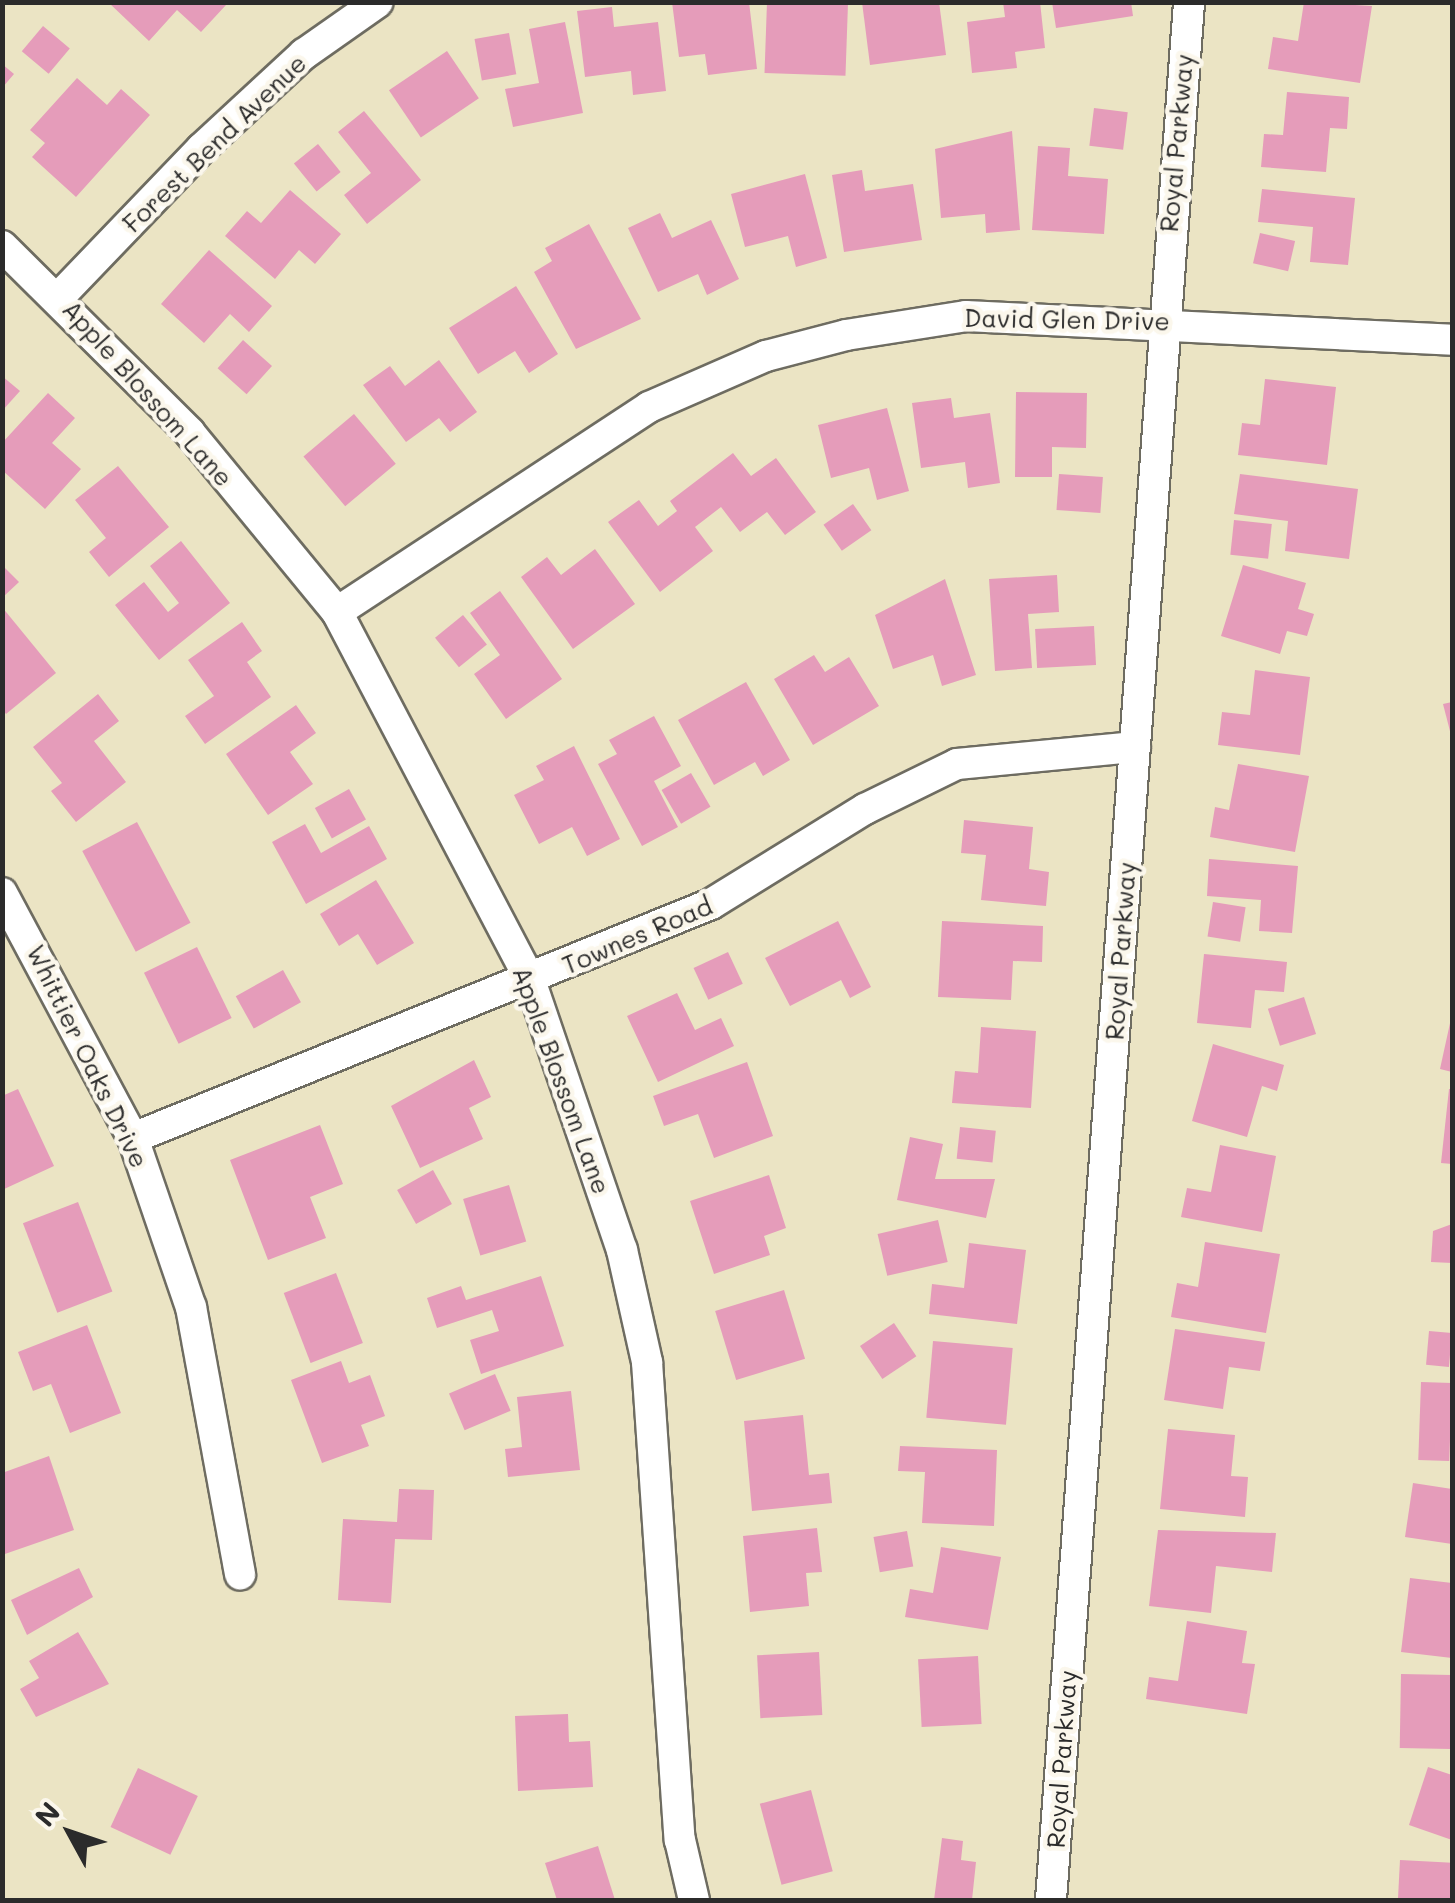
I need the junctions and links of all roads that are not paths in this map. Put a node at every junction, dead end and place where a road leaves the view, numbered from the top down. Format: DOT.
graph roads {
  1 [pos="378,2"];
  2 [pos="1189,2"];
  3 [pos="2,246"];
  4 [pos="60,296"];
  5 [pos="1160,319"];
  6 [pos="1452,340"];
  7 [pos="336,612"];
  8 [pos="1134,747"];
  9 [pos="2,894"];
  10 [pos="530,980"];
  11 [pos="133,1138"];
  12 [pos="240,1575"];
  13 [pos="694,1900"];
  14 [pos="1051,1900"];
  1 -- 4 [label="street, Forest Bend Avenue"];
  2 -- 5 [label="street, Royal Parkway"];
  3 -- 4 [label="street, Apple Blossom Lane"];
  4 -- 7 [label="street, Apple Blossom Lane"];
  5 -- 6 [label="street, David Glen Drive"];
  5 -- 7 [label="street, David Glen Drive"];
  5 -- 8 [label="street, Royal Parkway"];
  7 -- 10 [label="street, Apple Blossom Lane"];
  8 -- 10 [label="street, Townes Road"];
  8 -- 14 [label="street, Royal Parkway"];
  9 -- 11 [label="street, Whittier Oaks Drive"];
  10 -- 11 [label="street, Townes Road"];
  10 -- 13 [label="street, Apple Blossom Lane"];
  11 -- 12 [label="street, Whittier Oaks Drive"];
}
